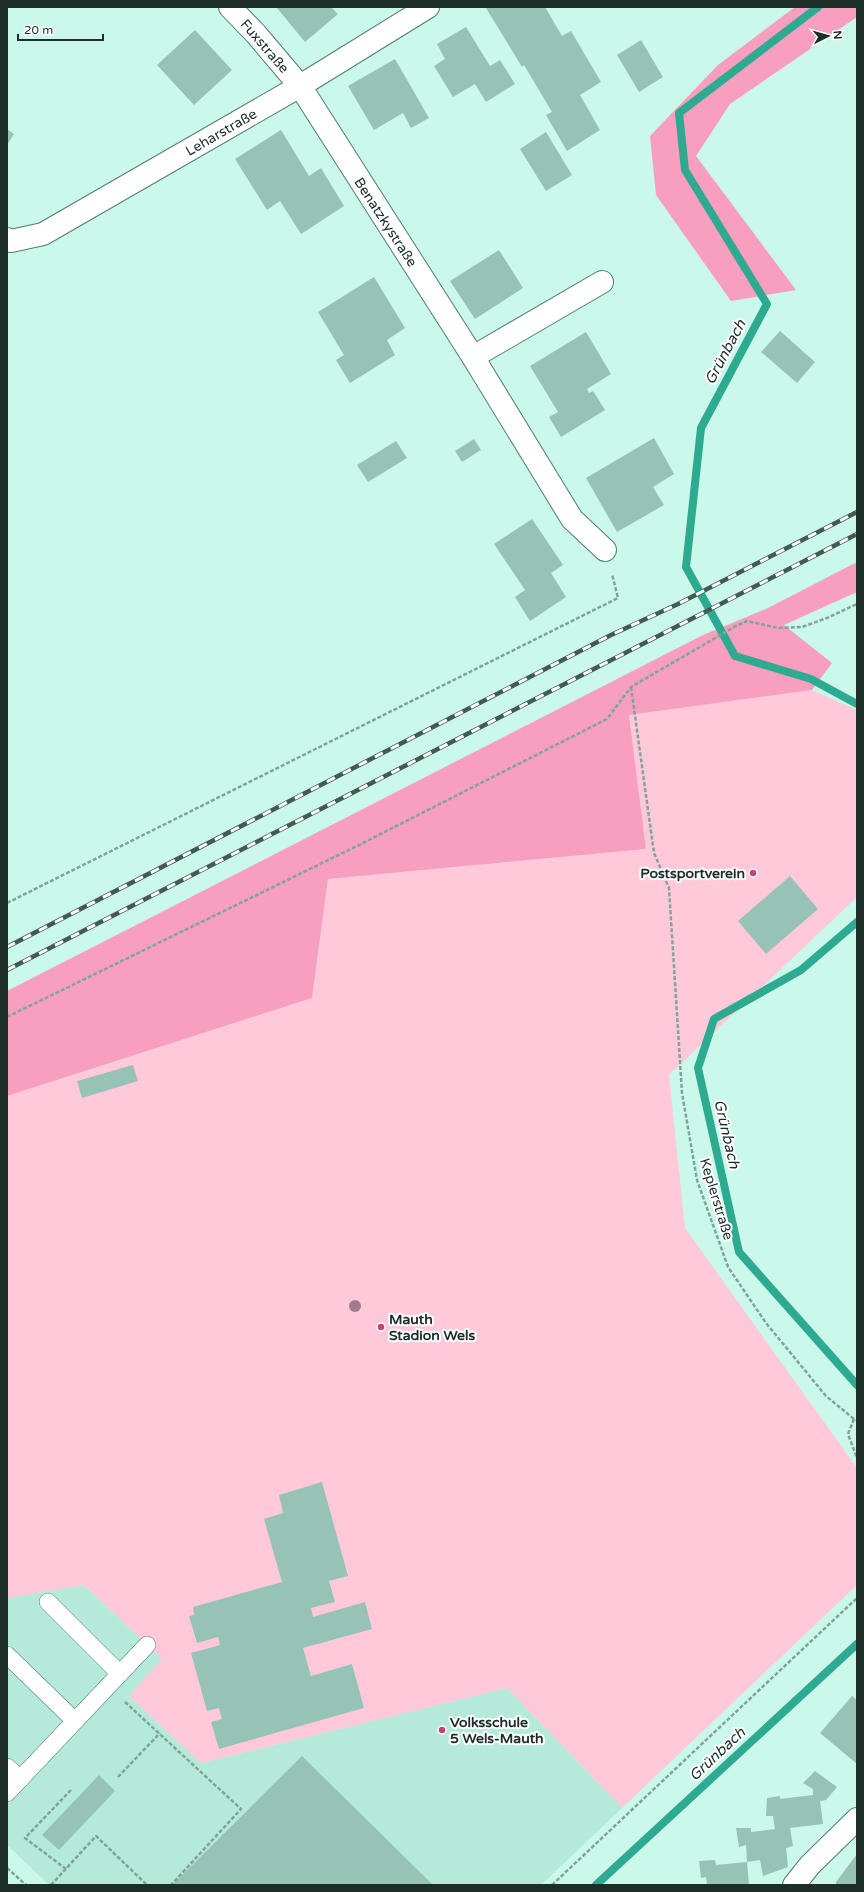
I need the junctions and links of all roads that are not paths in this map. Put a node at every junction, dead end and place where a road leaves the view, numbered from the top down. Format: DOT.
graph roads {
  1 [pos="230,7"];
  2 [pos="428,7"];
  3 [pos="300,86"];
  4 [pos="7,239"];
  5 [pos="602,282"];
  6 [pos="473,358"];
  7 [pos="605,550"];
  8 [pos="48,1602"];
  9 [pos="147,1645"];
  10 [pos="7,1655"];
  11 [pos="120,1674"];
  12 [pos="75,1722"];
  13 [pos="7,1767"];
  14 [pos="20,1779"];
  15 [pos="7,1793"];
  16 [pos="857,1819"];
  17 [pos="794,1885"];
  1 -- 3 [label="street, Fuxstraße"];
  2 -- 3 [label="street, Leharstraße"];
  3 -- 4 [label="street, Leharstraße"];
  3 -- 6 [label="street, Benatzkystraße"];
  5 -- 6 [label="street"];
  6 -- 7 [label="street, Benatzkystraße"];
  8 -- 11 [label="lane"];
  9 -- 11 [label="lane"];
  10 -- 12 [label="lane"];
  11 -- 12 [label="lane"];
  12 -- 14 [label="lane"];
  13 -- 14 [label="lane"];
  14 -- 15 [label="lane"];
  16 -- 17 [label="street"];
}
